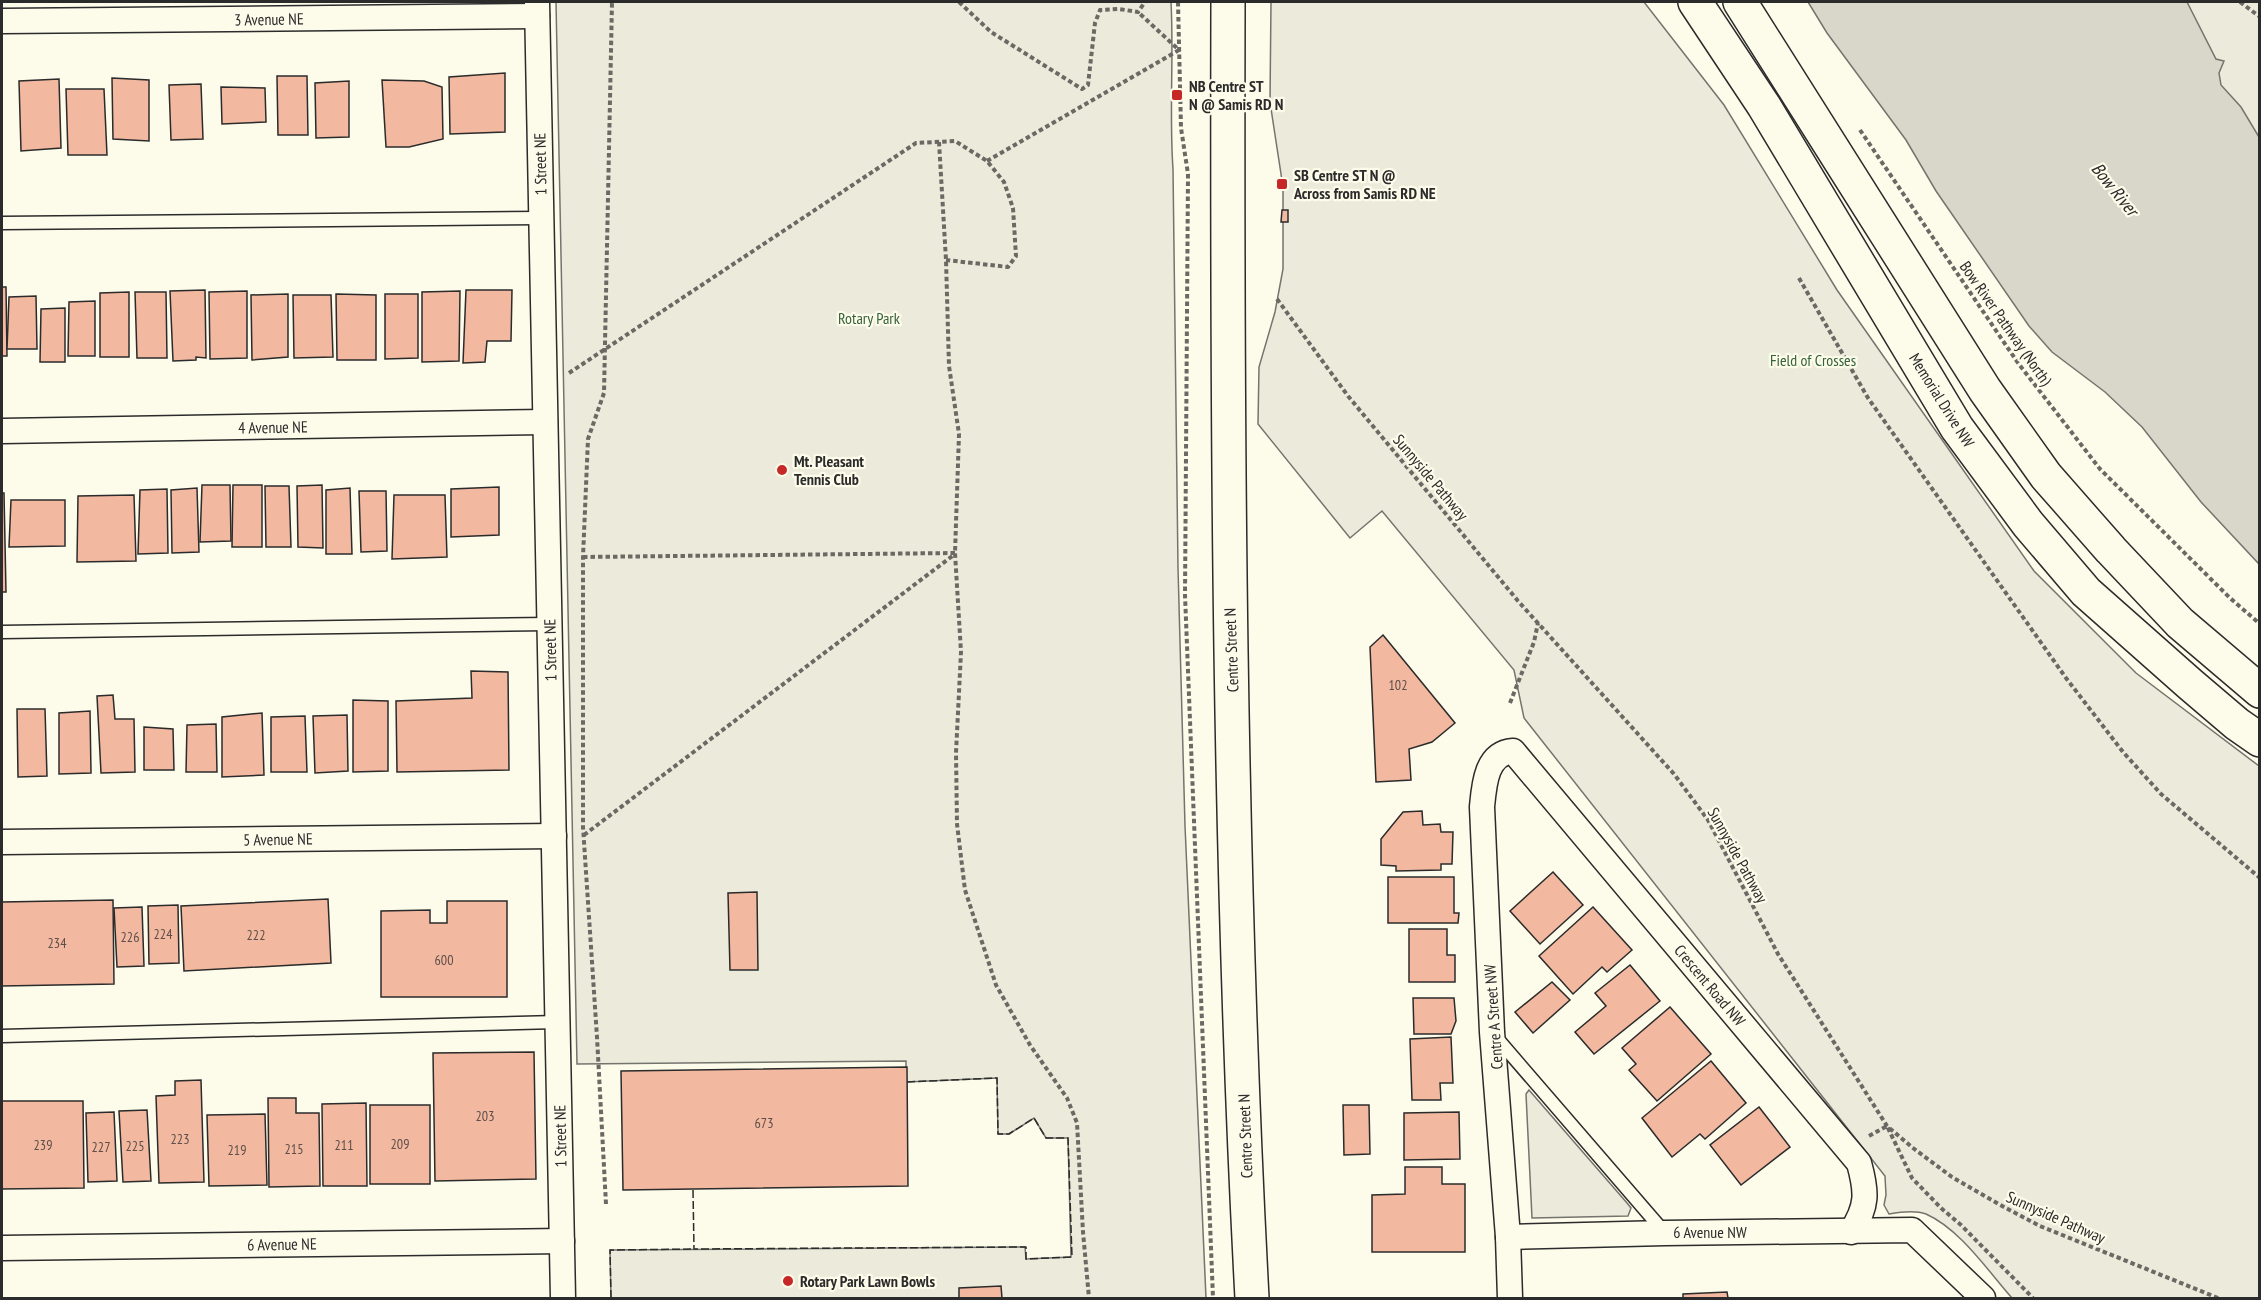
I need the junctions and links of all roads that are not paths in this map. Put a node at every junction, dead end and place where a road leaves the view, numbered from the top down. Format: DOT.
graph roads {
  1 [pos="1228,2"];
  2 [pos="1695,2"];
  3 [pos="1740,2"];
  4 [pos="537,9"];
  5 [pos="2,21"];
  6 [pos="541,218"];
  7 [pos="2,223"];
  8 [pos="544,422"];
  9 [pos="2,431"];
  10 [pos="549,624"];
  11 [pos="2,632"];
  12 [pos="2259,691"];
  13 [pos="2259,740"];
  14 [pos="1514,751"];
  15 [pos="554,836"];
  16 [pos="2,842"];
  17 [pos="557,1022"];
  18 [pos="1492,1032"];
  19 [pos="2,1036"];
  20 [pos="1851,1232"];
  21 [pos="1665,1233"];
  22 [pos="1508,1237"];
  23 [pos="562,1241"];
  24 [pos="2,1248"];
  25 [pos="563,1299"];
  26 [pos="1252,1299"];
  27 [pos="1510,1299"];
  28 [pos="1983,1299"];
  1 -- 26 [label="main road, Centre Street N"];
  2 -- 13 [label="main road, Memorial Drive NW"];
  3 -- 12 [label="main road"];
  4 -- 5 [label="street, 3 Avenue NE"];
  4 -- 6 [label="street, 1 Street NE"];
  6 -- 7 [label="lane"];
  6 -- 8 [label="street, 1 Street NE"];
  8 -- 9 [label="street, 4 Avenue NE"];
  8 -- 10 [label="street, 1 Street NE"];
  10 -- 11 [label="lane"];
  10 -- 15 [label="street, 1 Street NE"];
  14 -- 18 [label="street, Centre A Street NW"];
  14 -- 20 [label="street, Crescent Road NW"];
  15 -- 16 [label="street, 5 Avenue NE"];
  15 -- 17 [label="street, 1 Street NE"];
  17 -- 19 [label="lane"];
  17 -- 23 [label="street, 1 Street NE"];
  18 -- 21 [label="lane"];
  18 -- 22 [label="street, Centre A Street NW"];
  20 -- 21 [label="street, 6 Avenue NW"];
  20 -- 28 [label="street, 6 Avenue NW"];
  21 -- 22 [label="street, 6 Avenue NW"];
  22 -- 27 [label="street, Centre A Street NW"];
  23 -- 24 [label="street, 6 Avenue NE"];
  23 -- 25 [label="street, 1 Street NE"];
}
